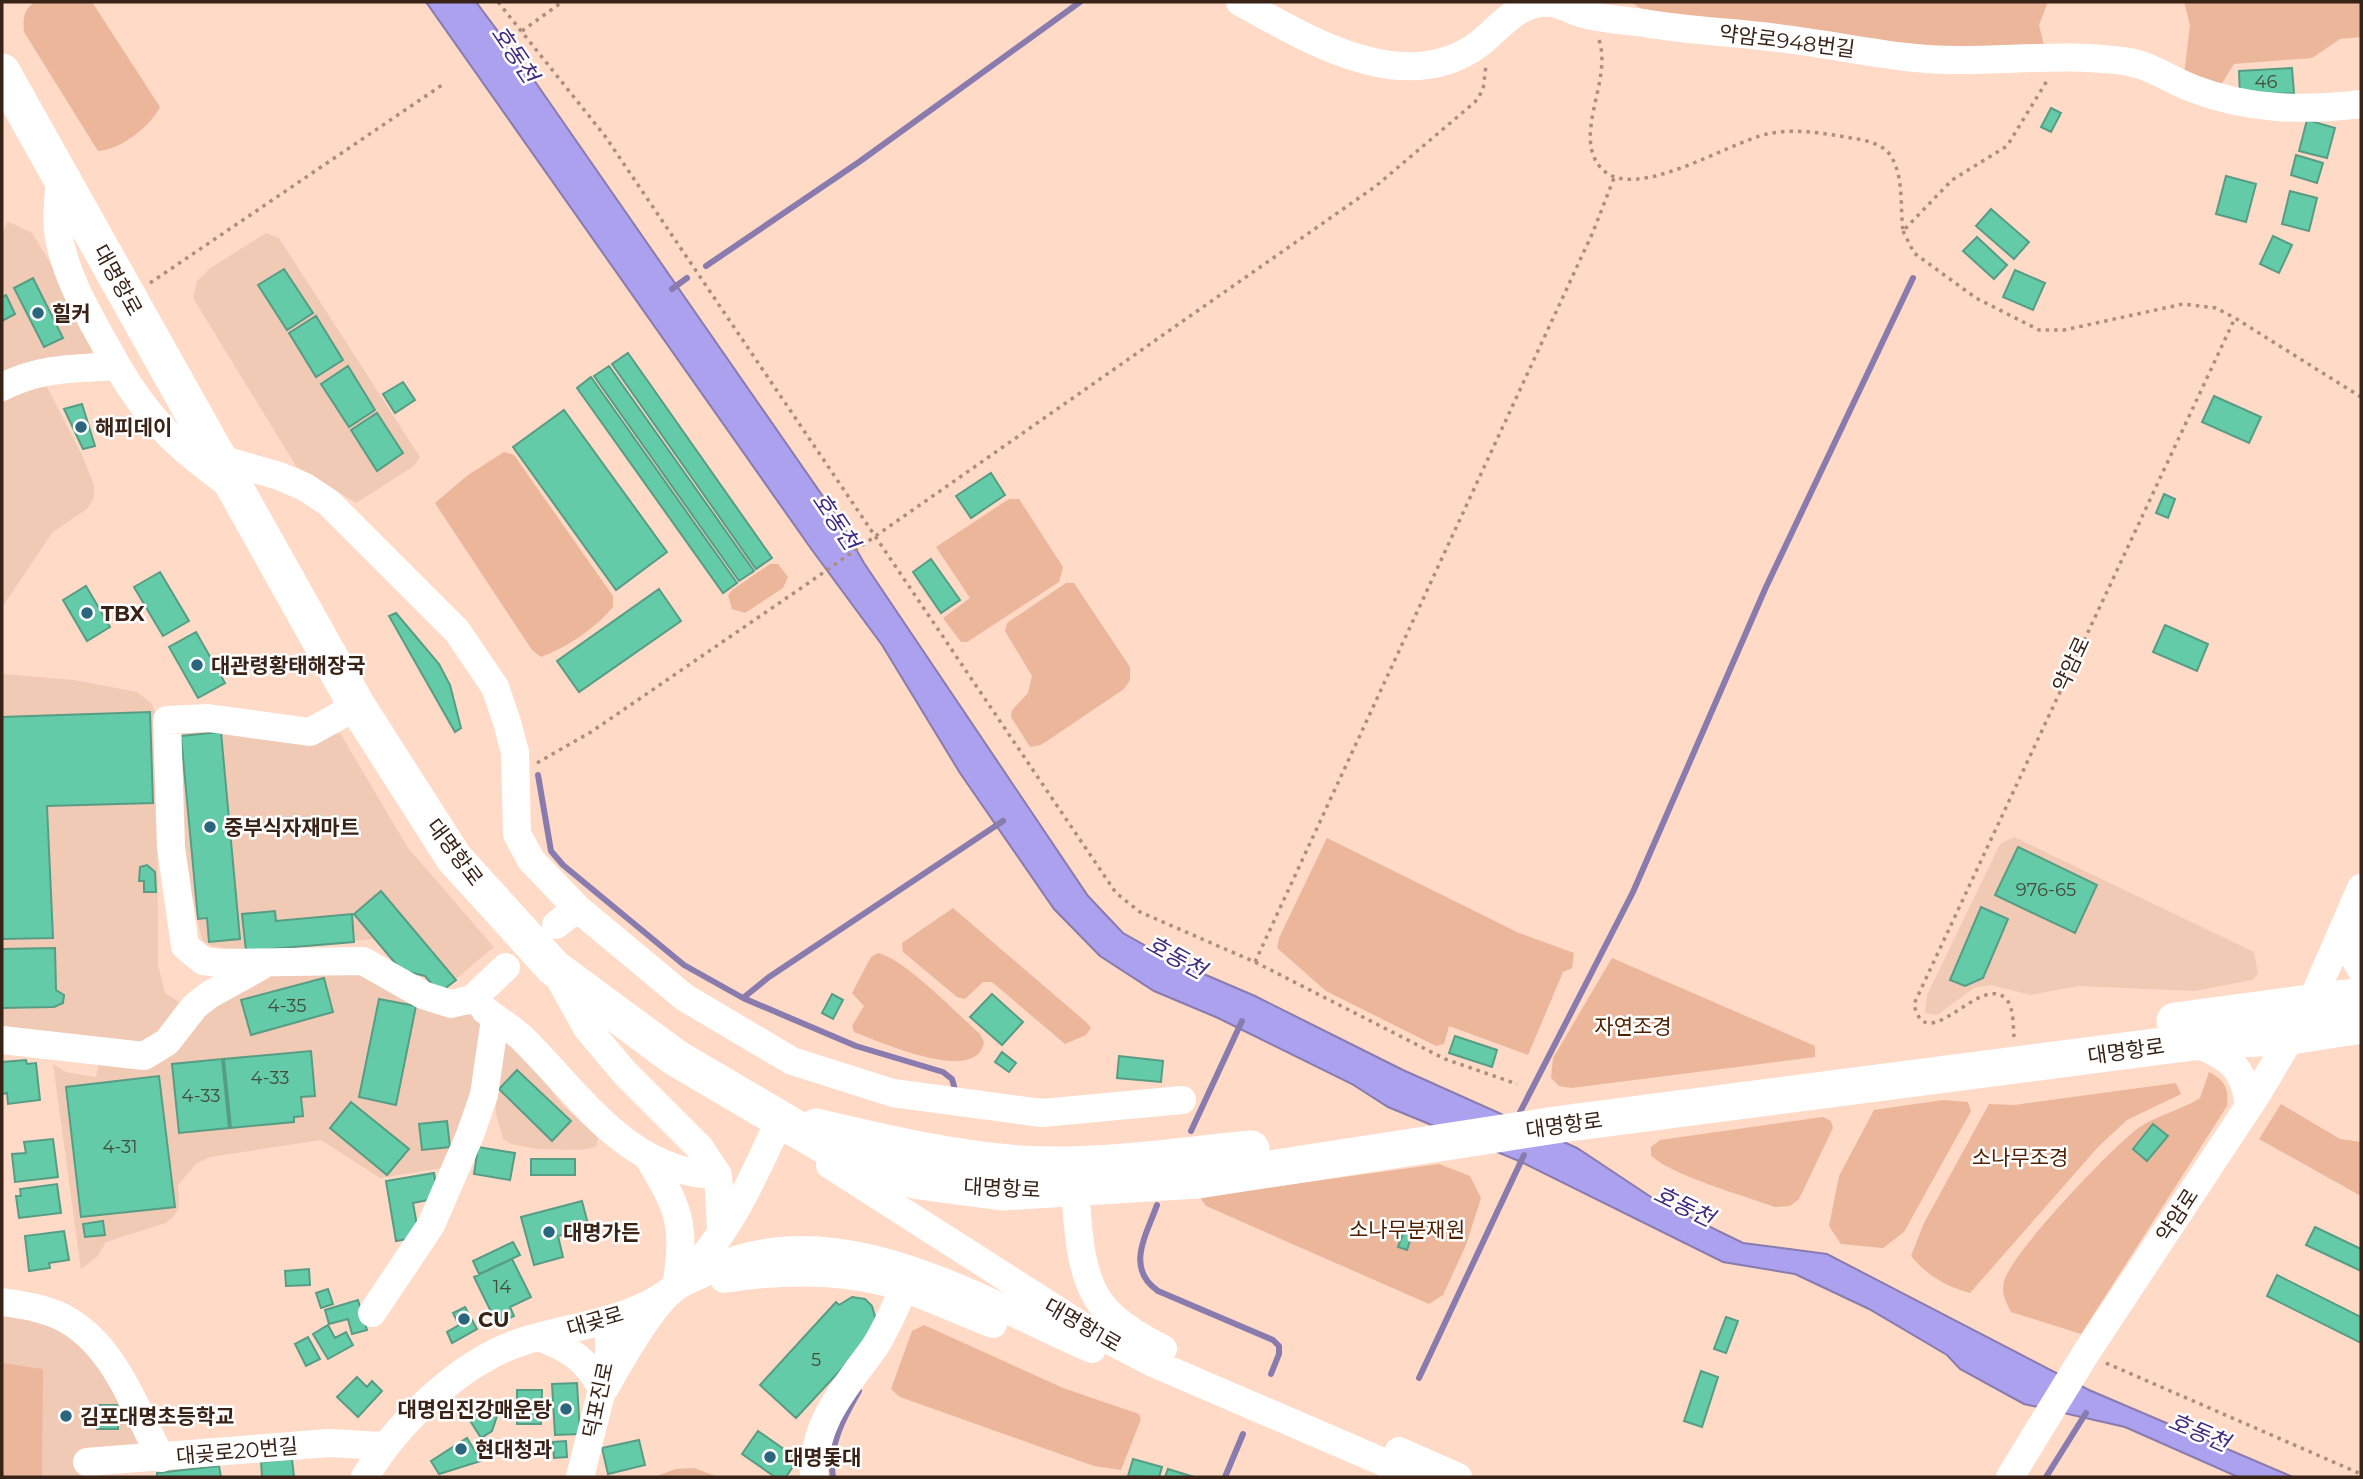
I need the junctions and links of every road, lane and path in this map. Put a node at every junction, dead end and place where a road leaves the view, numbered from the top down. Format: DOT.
graph roads {
  1 [pos="498,2"];
  2 [pos="562,2"];
  3 [pos="1240,2"];
  4 [pos="1580,13"];
  5 [pos="522,32"];
  6 [pos="1481,42"];
  7 [pos="2060,56"];
  8 [pos="2,72"];
  9 [pos="442,85"];
  10 [pos="2361,104"];
  11 [pos="60,176"];
  12 [pos="1614,178"];
  13 [pos="1903,231"];
  14 [pos="129,299"];
  15 [pos="2235,318"];
  16 [pos="117,366"];
  17 [pos="2,387"];
  18 [pos="2361,397"];
  19 [pos="226,473"];
  20 [pos="876,534"];
  21 [pos="357,706"];
  22 [pos="516,772"];
  23 [pos="2358,894"];
  24 [pos="1255,962"];
  25 [pos="265,963"];
  26 [pos="506,967"];
  27 [pos="554,968"];
  28 [pos="2361,969"];
  29 [pos="2361,996"];
  30 [pos="472,999"];
  31 [pos="2311,1003"];
  32 [pos="495,1019"];
  33 [pos="2361,1025"];
  34 [pos="2291,1036"];
  35 [pos="2,1040"];
  36 [pos="2015,1042"];
  37 [pos="2193,1042"];
  38 [pos="1523,1095"];
  39 [pos="1182,1101"];
  40 [pos="2249,1106"];
  41 [pos="780,1119"];
  42 [pos="648,1157"];
  43 [pos="718,1175"];
  44 [pos="1075,1177"];
  45 [pos="721,1236"];
  46 [pos="676,1287"];
  47 [pos="902,1290"];
  48 [pos="2,1302"];
  49 [pos="372,1313"];
  50 [pos="609,1321"];
  51 [pos="539,1337"];
  52 [pos="1094,1350"];
  53 [pos="2085,1353"];
  54 [pos="1153,1363"];
  55 [pos="603,1391"];
  56 [pos="384,1446"];
  57 [pos="161,1458"];
  58 [pos="87,1462"];
  59 [pos="2361,1474"];
  60 [pos="365,1477"];
  61 [pos="580,1477"];
  62 [pos="814,1477"];
  63 [pos="1418,1477"];
  64 [pos="1458,1477"];
  65 [pos="2010,1477"];
  1 -- 5 [label="path"];
  2 -- 5 [label="path"];
  3 -- 6 [label="street, 약암로948번길"];
  4 -- 6 [label="street, 약암로948번길"];
  4 -- 7 [label="street, 약암로948번길"];
  4 -- 12 [label="path"];
  5 -- 20 [label="path"];
  6 -- 20 [label="path"];
  7 -- 10 [label="street, 약암로948번길"];
  7 -- 13 [label="path"];
  8 -- 11 [label="main road, 대명항로"];
  9 -- 14 [label="path"];
  11 -- 14 [label="main road, 대명항로"];
  11 -- 16 [label="street, 대명항로"];
  12 -- 13 [label="path"];
  12 -- 24 [label="path"];
  13 -- 15 [label="path"];
  14 -- 19 [label="main road, 대명항로"];
  15 -- 18 [label="path"];
  15 -- 36 [label="path, 약암로"];
  16 -- 17 [label="street"];
  16 -- 19 [label="street, 대명항로"];
  19 -- 21 [label="main road, 대명항로"];
  19 -- 22 [label="street"];
  20 -- 22 [label="path"];
  20 -- 24 [label="path"];
  21 -- 25 [label="street"];
  21 -- 27 [label="main road, 대명항로"];
  22 -- 39 [label="street"];
  23 -- 28 [label="street"];
  23 -- 31 [label="street, 약암로"];
  24 -- 38 [label="path"];
  25 -- 30 [label="street"];
  25 -- 35 [label="street"];
  26 -- 30 [label="street"];
  27 -- 41 [label="main road, 대명항로"];
  27 -- 43 [label="street"];
  29 -- 31 [label="main road, 대명항로"];
  30 -- 32 [label="street"];
  31 -- 34 [label="street, 약암로"];
  31 -- 36 [label="main road, 대명항로"];
  32 -- 42 [label="street"];
  32 -- 49 [label="street"];
  33 -- 34 [label="main road, 대명항로"];
  34 -- 37 [label="main road, 대명항로"];
  34 -- 40 [label="street, 약암로"];
  36 -- 38 [label="main road, 대명항로"];
  37 -- 40 [label="street"];
  37 -- 44 [label="main road, 대명항로"];
  38 -- 44 [label="main road, 대명항로"];
  40 -- 53 [label="street, 약암로"];
  41 -- 44 [label="main road, 대명항로"];
  41 -- 45 [label="street, 대곶로"];
  41 -- 54 [label="street, 대명항1로"];
  42 -- 43 [label="street"];
  42 -- 46 [label="street"];
  43 -- 45 [label="street"];
  44 -- 64 [label="street, 대명항1로"];
  45 -- 46 [label="street, 대곶로"];
  46 -- 47 [label="street"];
  46 -- 50 [label="street, 대곶로"];
  46 -- 52 [label="street"];
  46 -- 55 [label="street"];
  47 -- 52 [label="street"];
  47 -- 62 [label="street"];
  48 -- 57 [label="street, 대곶로20번길"];
  50 -- 51 [label="street, 대곶로"];
  50 -- 55 [label="street, 덕포진로"];
  51 -- 55 [label="street"];
  51 -- 56 [label="street, 대곶로"];
  52 -- 54 [label="street"];
  53 -- 59 [label="path"];
  53 -- 65 [label="street, 약암로"];
  54 -- 63 [label="street, 대명항1로"];
  55 -- 61 [label="street, 덕포진로"];
  56 -- 57 [label="street, 대곶로20번길"];
  56 -- 60 [label="street, 대곶로"];
  57 -- 58 [label="street"];
}
